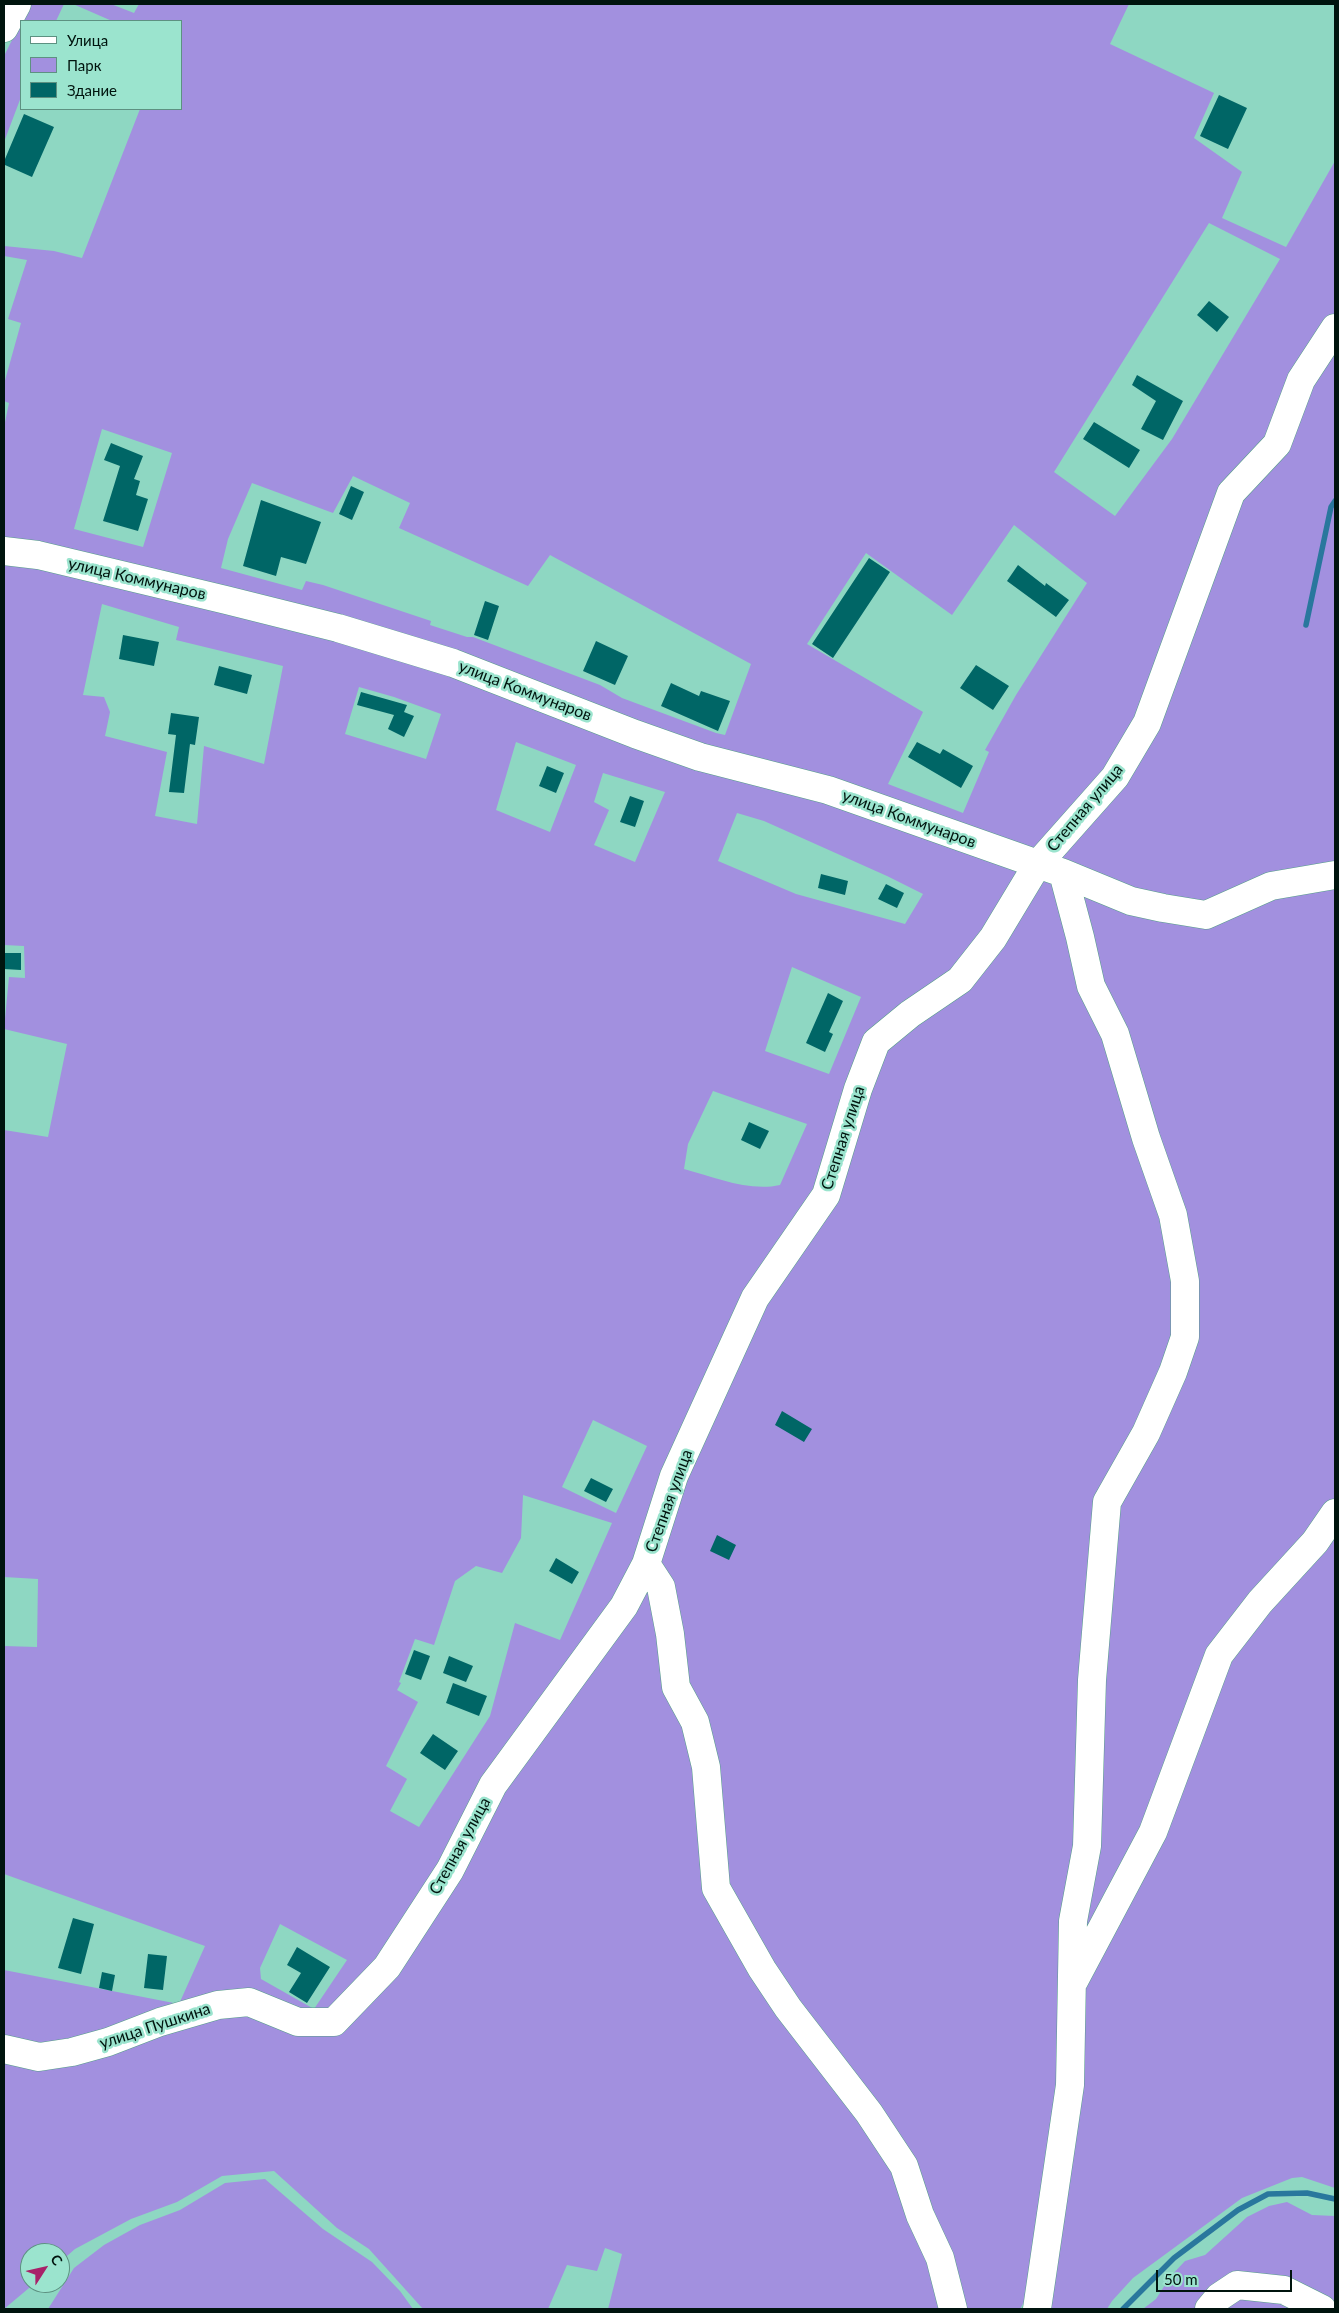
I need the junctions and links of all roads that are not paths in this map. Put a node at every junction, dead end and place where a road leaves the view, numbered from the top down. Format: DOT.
graph roads {
  1 [pos="17,4"];
  2 [pos="4,28"];
  3 [pos="1335,328"];
  4 [pos="4,551"];
  5 [pos="1037,864"];
  6 [pos="1063,873"];
  7 [pos="1335,875"];
  8 [pos="1335,1513"];
  9 [pos="646,1564"];
  10 [pos="1071,1987"];
  11 [pos="334,2022"];
  12 [pos="4,2049"];
  13 [pos="953,2309"];
  14 [pos="1037,2309"];
  15 [pos="1208,2309"];
  16 [pos="1322,2309"];
  1 -- 2 [label="street"];
  3 -- 5 [label="street, Степная улица"];
  4 -- 5 [label="street, улица Коммунаров"];
  5 -- 6 [label="street, улица Коммунаров"];
  5 -- 9 [label="street, Степная улица"];
  6 -- 7 [label="street, улица Коммунаров"];
  6 -- 10 [label="street"];
  8 -- 10 [label="street"];
  9 -- 11 [label="street, Степная улица"];
  9 -- 13 [label="street"];
  10 -- 14 [label="street"];
  11 -- 12 [label="street, улица Пушкина"];
  15 -- 16 [label="street"];
}
